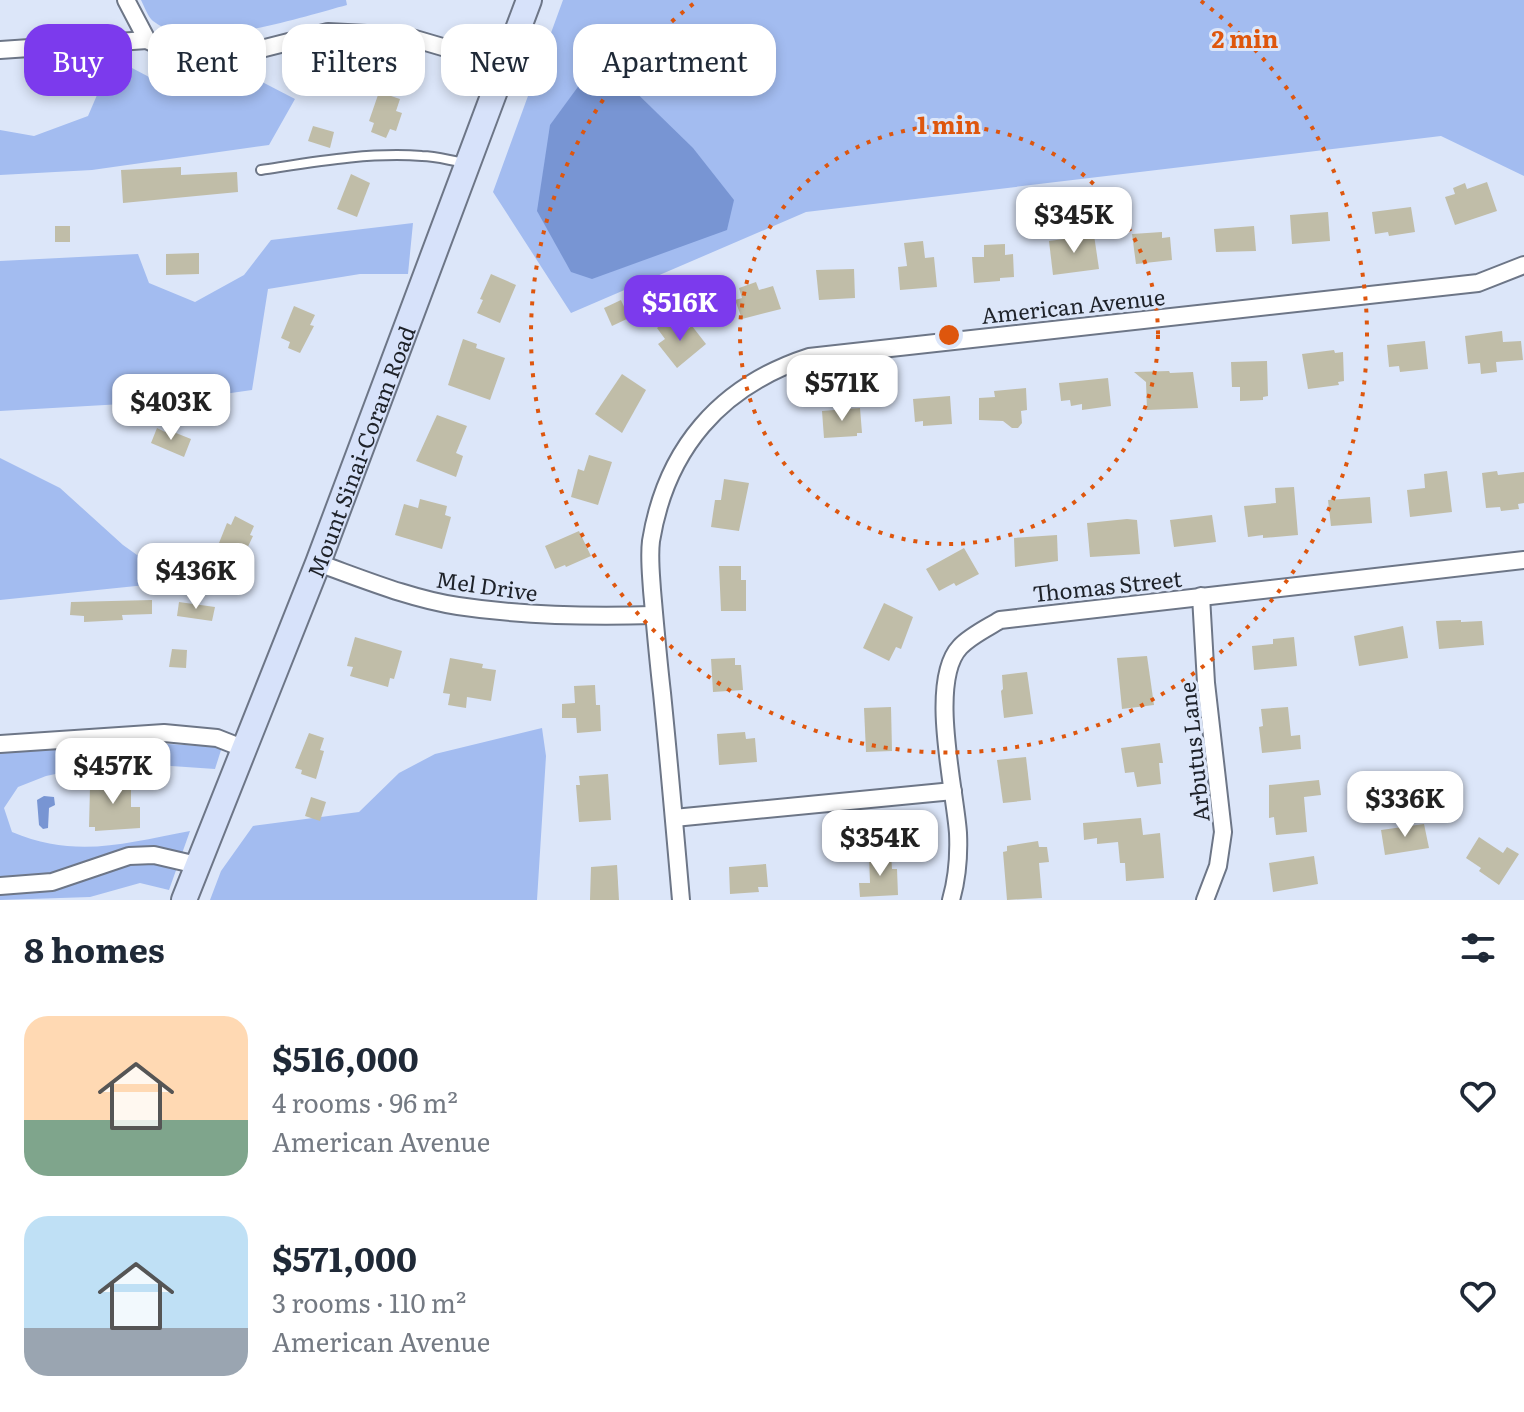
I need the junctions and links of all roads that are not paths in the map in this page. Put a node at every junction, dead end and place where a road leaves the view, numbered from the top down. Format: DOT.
graph roads {
  1 [pos="126,0"];
  2 [pos="529,0"];
  3 [pos="520,24"];
  4 [pos="147,40"];
  5 [pos="441,47"];
  6 [pos="0,50"];
  7 [pos="492,96"];
  8 [pos="466,163"];
  9 [pos="261,170"];
  10 [pos="1524,265"];
  11 [pos="1524,560"];
  12 [pos="318,563"];
  13 [pos="1201,596"];
  14 [pos="654,615"];
  15 [pos="0,744"];
  16 [pos="245,749"];
  17 [pos="953,791"];
  18 [pos="674,818"];
  19 [pos="197,865"];
  20 [pos="0,886"];
  21 [pos="184,900"];
  22 [pos="681,900"];
  23 [pos="951,900"];
  24 [pos="1205,900"];
  1 -- 4 [label="street"];
  2 -- 3 [label="main road, Mount Sinai-Coram Road"];
  4 -- 5 [label="street"];
  4 -- 6 [label="street"];
  7 -- 8 [label="main road, Mount Sinai-Coram Road"];
  8 -- 9 [label="lane"];
  8 -- 12 [label="main road, Mount Sinai-Coram Road"];
  10 -- 14 [label="street, American Avenue"];
  11 -- 13 [label="street, Thomas Street"];
  12 -- 14 [label="street, Mel Drive"];
  12 -- 16 [label="main road, Mount Sinai-Coram Road"];
  13 -- 17 [label="street, Thomas Street"];
  13 -- 24 [label="street, Arbutus Lane"];
  14 -- 18 [label="street, American Avenue"];
  15 -- 16 [label="street"];
  16 -- 19 [label="main road, Mount Sinai-Coram Road"];
  17 -- 18 [label="street"];
  17 -- 23 [label="street, Thomas Street"];
  18 -- 22 [label="street, American Avenue"];
  19 -- 20 [label="street"];
  19 -- 21 [label="main road, Mount Sinai-Coram Road"];
}
